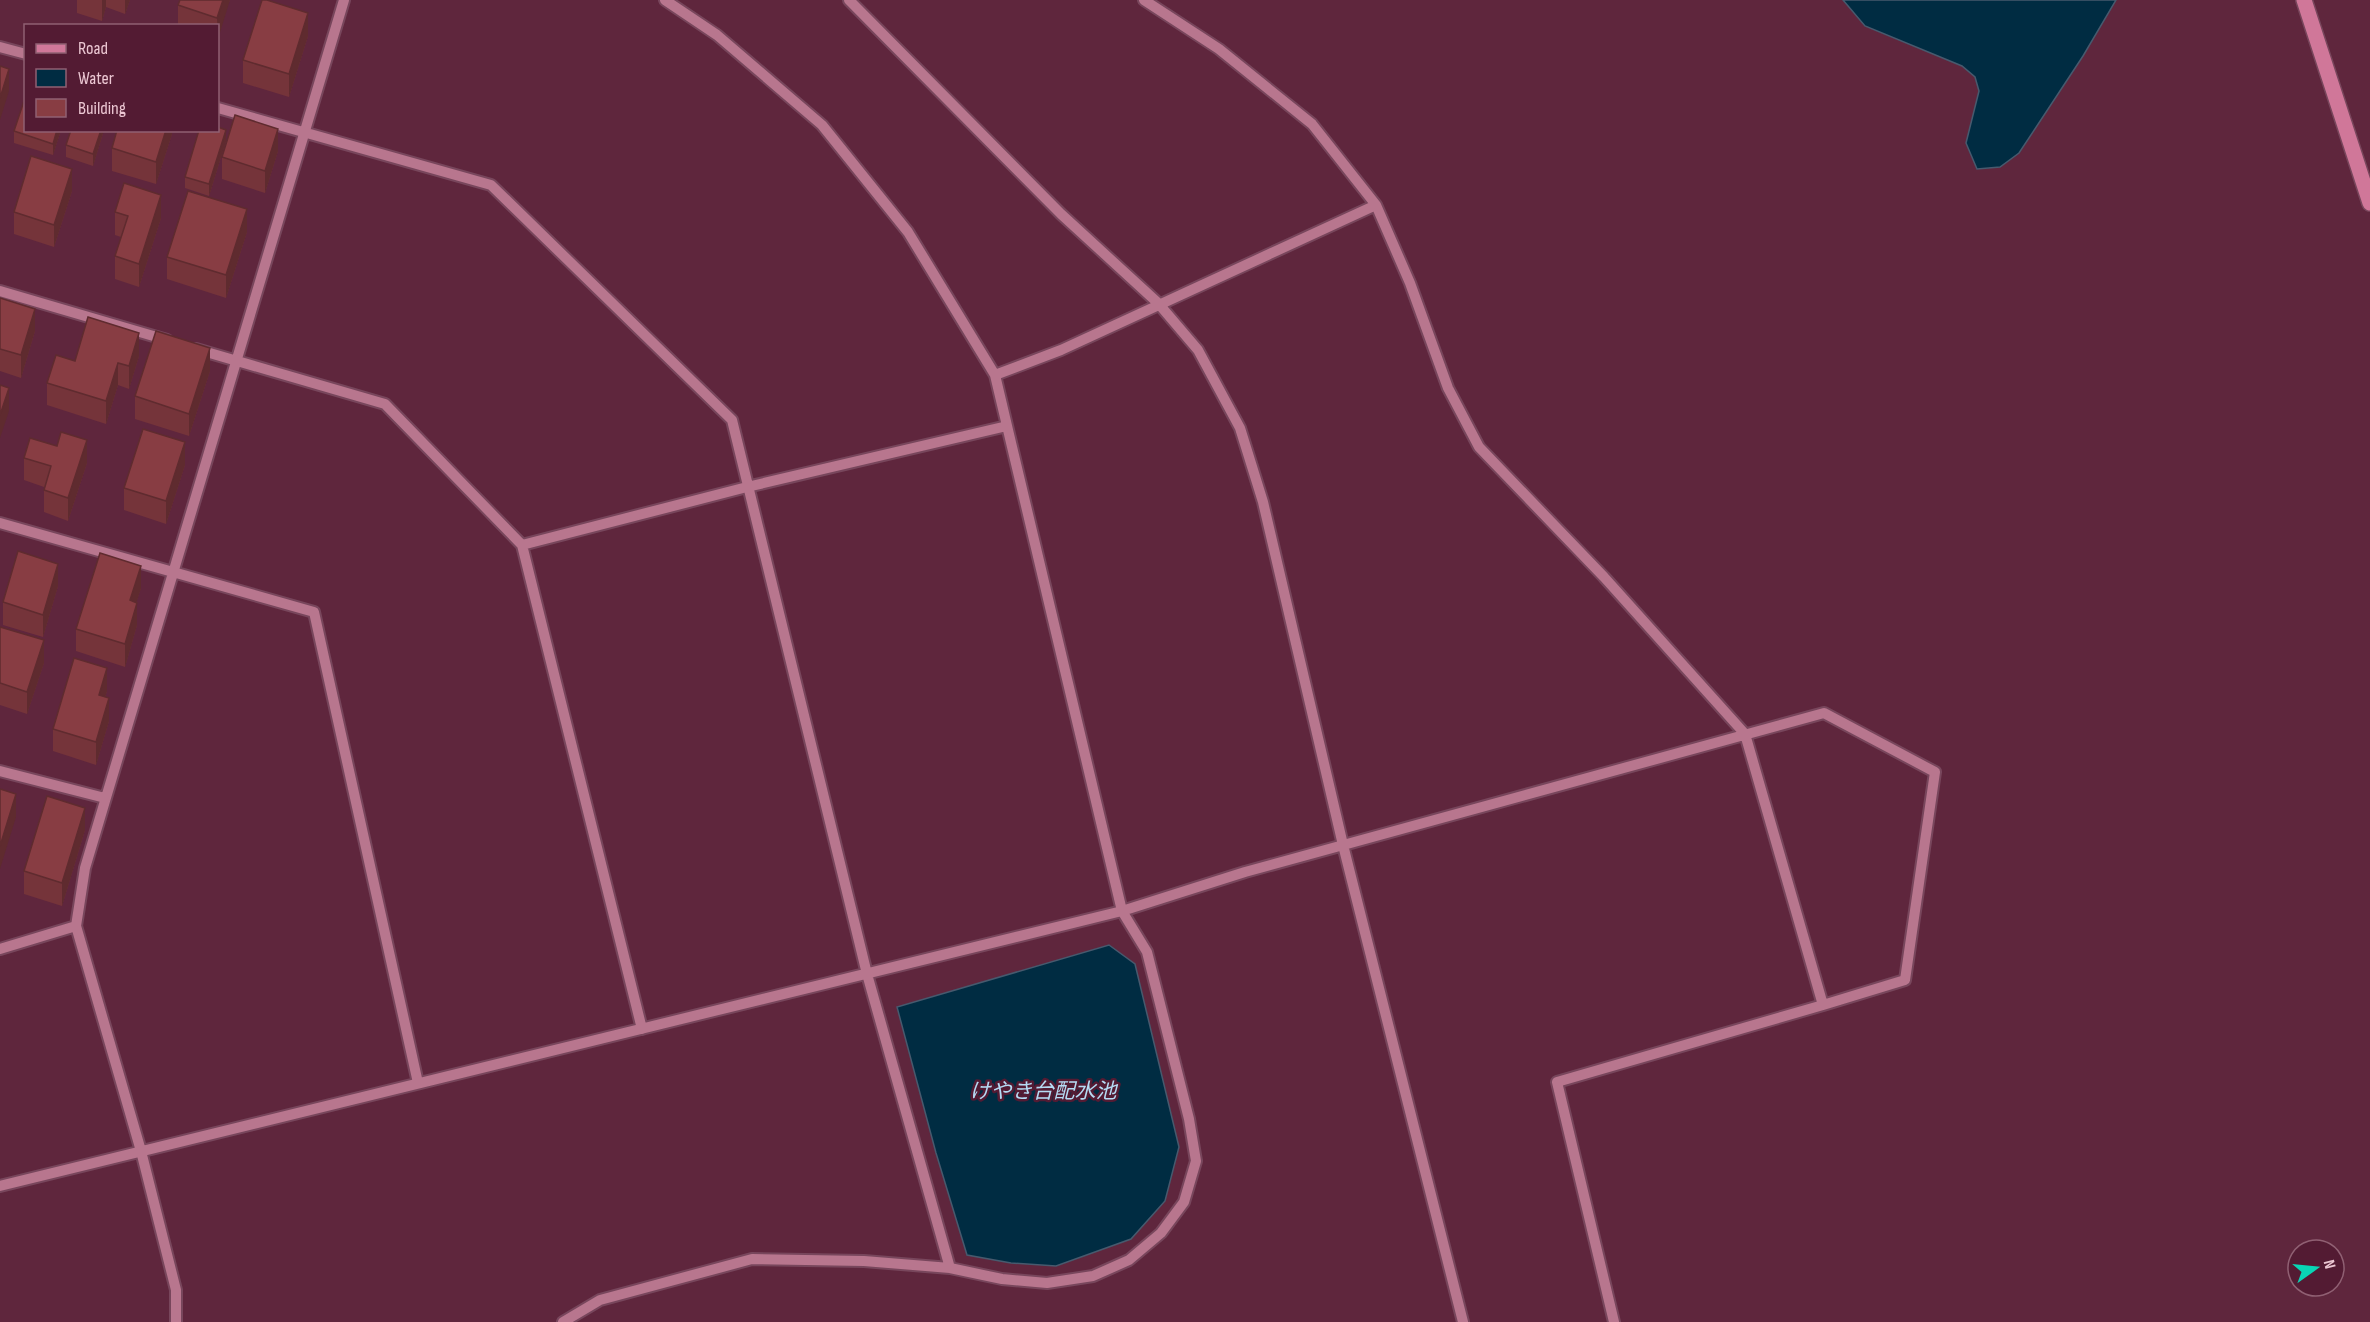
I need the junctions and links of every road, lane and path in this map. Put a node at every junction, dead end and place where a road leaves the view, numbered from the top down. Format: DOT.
graph roads {
  1 [pos="344,0"];
  2 [pos="665,0"];
  3 [pos="849,0"];
  4 [pos="1144,0"];
  5 [pos="2304,0"];
  6 [pos="0,47"];
  7 [pos="24,53"];
  8 [pos="219,108"];
  9 [pos="305,132"];
  10 [pos="2370,203"];
  11 [pos="1376,205"];
  12 [pos="0,291"];
  13 [pos="1158,303"];
  14 [pos="237,361"];
  15 [pos="995,375"];
  16 [pos="1007,426"];
  17 [pos="747,487"];
  18 [pos="0,523"];
  19 [pos="522,545"];
  20 [pos="173,572"];
  21 [pos="1744,734"];
  22 [pos="0,771"];
  23 [pos="105,798"];
  24 [pos="1343,845"];
  25 [pos="1122,911"];
  26 [pos="75,926"];
  27 [pos="0,949"];
  28 [pos="867,974"];
  29 [pos="1823,1005"];
  30 [pos="642,1029"];
  31 [pos="418,1083"];
  32 [pos="141,1151"];
  33 [pos="0,1186"];
  34 [pos="950,1268"];
  35 [pos="176,1322"];
  36 [pos="563,1322"];
  37 [pos="1462,1322"];
  38 [pos="1614,1322"];
  1 -- 9 [label="street"];
  2 -- 15 [label="street"];
  3 -- 13 [label="street"];
  4 -- 11 [label="street"];
  5 -- 10 [label="main road"];
  6 -- 7 [label="street"];
  8 -- 9 [label="street"];
  9 -- 14 [label="street"];
  9 -- 17 [label="street"];
  11 -- 13 [label="street"];
  11 -- 21 [label="street"];
  12 -- 14 [label="street"];
  13 -- 15 [label="street"];
  13 -- 24 [label="street"];
  14 -- 19 [label="street"];
  14 -- 20 [label="street"];
  15 -- 16 [label="street"];
  16 -- 17 [label="street"];
  16 -- 25 [label="street"];
  17 -- 19 [label="street"];
  17 -- 28 [label="street"];
  18 -- 20 [label="street"];
  19 -- 30 [label="street"];
  20 -- 23 [label="street"];
  20 -- 31 [label="street"];
  21 -- 24 [label="street"];
  21 -- 29 [label="street"];
  21 -- 29 [label="street"];
  22 -- 23 [label="street"];
  23 -- 26 [label="street"];
  24 -- 25 [label="street"];
  24 -- 37 [label="street"];
  25 -- 28 [label="street"];
  25 -- 34 [label="street"];
  26 -- 27 [label="street"];
  26 -- 32 [label="street"];
  28 -- 30 [label="street"];
  28 -- 34 [label="street"];
  29 -- 38 [label="street"];
  30 -- 31 [label="street"];
  31 -- 32 [label="street"];
  32 -- 33 [label="street"];
  32 -- 35 [label="street"];
  34 -- 36 [label="street"];
}
